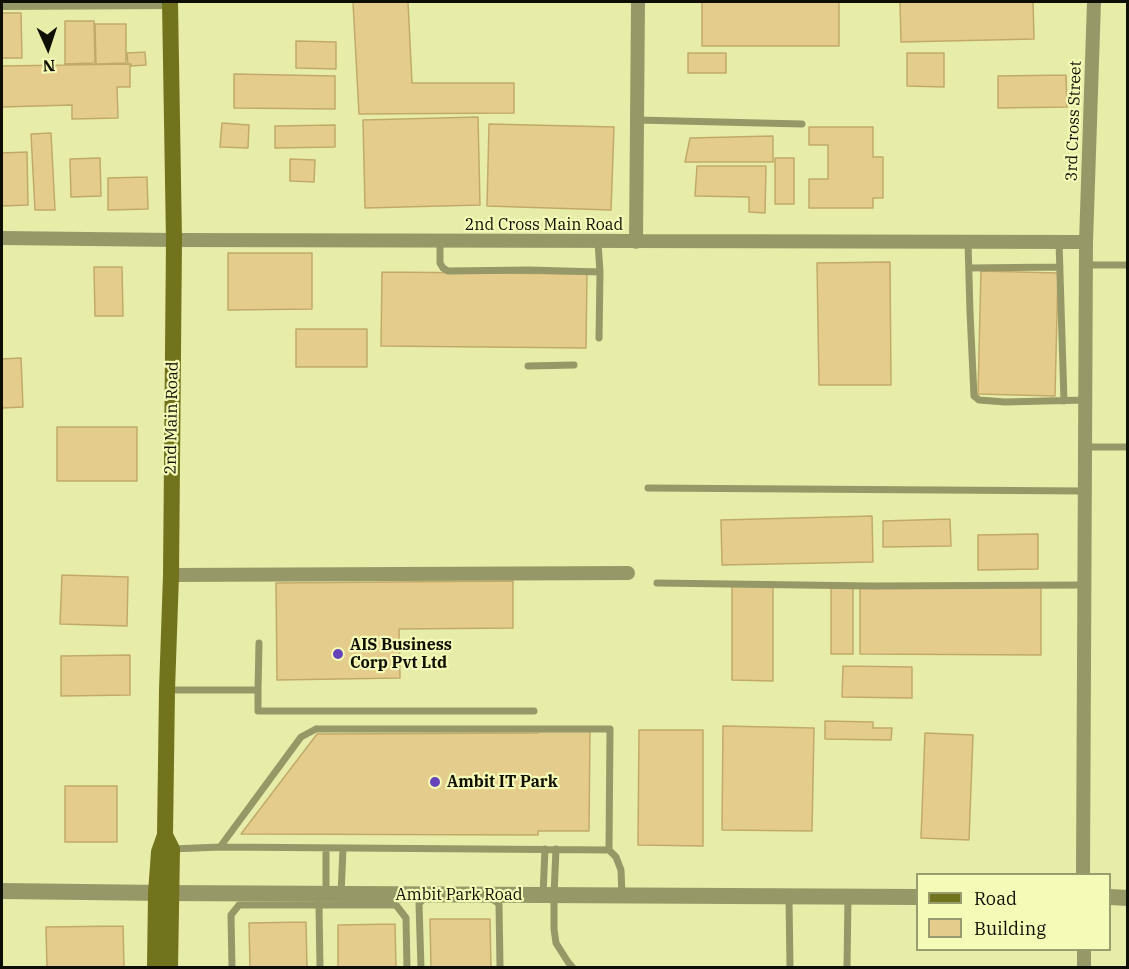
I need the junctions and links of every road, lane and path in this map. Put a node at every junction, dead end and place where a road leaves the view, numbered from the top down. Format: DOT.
graph roads {
  1 [pos="2,2"];
  2 [pos="170,2"];
  3 [pos="638,2"];
  4 [pos="1094,2"];
  5 [pos="637,120"];
  6 [pos="802,124"];
  7 [pos="2,238"];
  8 [pos="174,240"];
  9 [pos="440,241"];
  10 [pos="598,242"];
  11 [pos="636,242"];
  12 [pos="968,242"];
  13 [pos="1059,242"];
  14 [pos="1086,242"];
  15 [pos="1086,265"];
  16 [pos="1128,265"];
  17 [pos="1060,267"];
  18 [pos="969,268"];
  19 [pos="600,272"];
  20 [pos="599,338"];
  21 [pos="574,365"];
  22 [pos="528,366"];
  23 [pos="1086,400"];
  24 [pos="1064,401"];
  25 [pos="1085,447"];
  26 [pos="1128,447"];
  27 [pos="648,488"];
  28 [pos="1085,491"];
  29 [pos="628,573"];
  30 [pos="171,574"];
  31 [pos="657,583"];
  32 [pos="1084,585"];
  33 [pos="259,643"];
  34 [pos="167,690"];
  35 [pos="258,690"];
  36 [pos="534,711"];
  37 [pos="168,842"];
  38 [pos="220,847"];
  39 [pos="326,848"];
  40 [pos="343,849"];
  41 [pos="545,849"];
  42 [pos="556,849"];
  43 [pos="609,850"];
  44 [pos="1083,873"];
  45 [pos="2,891"];
  46 [pos="164,893"];
  47 [pos="548,895"];
  48 [pos="622,895"];
  49 [pos="430,896"];
  50 [pos="473,896"];
  51 [pos="789,896"];
  52 [pos="848,896"];
  53 [pos="326,897"];
  54 [pos="916,897"];
  55 [pos="1111,897"];
  56 [pos="1128,898"];
  57 [pos="1084,951"];
  58 [pos="155,968"];
  59 [pos="170,968"];
  60 [pos="232,968"];
  61 [pos="320,968"];
  62 [pos="407,968"];
  63 [pos="422,968"];
  64 [pos="500,968"];
  65 [pos="573,968"];
  66 [pos="790,968"];
  67 [pos="847,968"];
  68 [pos="1084,968"];
  1 -- 2 [label="street"];
  2 -- 8 [label="main road, 2nd Main Road"];
  3 -- 5 [label="street"];
  4 -- 14 [label="street, 3rd Cross Street"];
  5 -- 6 [label="lane"];
  5 -- 11 [label="street"];
  7 -- 8 [label="street, 2nd Cross Main Road"];
  8 -- 9 [label="street, 2nd Cross Main Road"];
  8 -- 30 [label="main road, 2nd Main Road"];
  9 -- 10 [label="street, 2nd Cross Main Road"];
  9 -- 19 [label="lane"];
  10 -- 11 [label="street, 2nd Cross Main Road"];
  10 -- 19 [label="lane"];
  11 -- 12 [label="street, 2nd Cross Main Road"];
  12 -- 13 [label="street, 2nd Cross Main Road"];
  12 -- 18 [label="lane"];
  13 -- 14 [label="street, 2nd Cross Main Road"];
  13 -- 17 [label="lane"];
  14 -- 15 [label="street, 3rd Cross Street"];
  15 -- 16 [label="lane"];
  15 -- 23 [label="street, 3rd Cross Street"];
  17 -- 18 [label="lane"];
  17 -- 24 [label="lane"];
  18 -- 24 [label="lane"];
  19 -- 20 [label="lane"];
  21 -- 22 [label="lane"];
  23 -- 24 [label="lane"];
  23 -- 25 [label="street, 3rd Cross Street"];
  25 -- 26 [label="lane"];
  25 -- 28 [label="street, 3rd Cross Street"];
  27 -- 28 [label="lane"];
  28 -- 32 [label="street, 3rd Cross Street"];
  29 -- 30 [label="street"];
  30 -- 34 [label="main road, 2nd Main Road"];
  31 -- 32 [label="lane"];
  32 -- 44 [label="street, 3rd Cross Street"];
  33 -- 35 [label="lane"];
  34 -- 35 [label="lane"];
  34 -- 37 [label="main road, 2nd Main Road"];
  35 -- 36 [label="lane"];
  37 -- 38 [label="lane"];
  37 -- 46 [label="main road, 2nd Main Road"];
  38 -- 39 [label="lane"];
  38 -- 43 [label="lane"];
  39 -- 40 [label="lane"];
  39 -- 53 [label="lane"];
  40 -- 41 [label="lane"];
  40 -- 53 [label="lane"];
  41 -- 42 [label="lane"];
  41 -- 47 [label="lane"];
  42 -- 43 [label="lane"];
  42 -- 47 [label="lane"];
  43 -- 48 [label="lane"];
  45 -- 46 [label="street, Ambit Park Road"];
  46 -- 53 [label="street, Ambit Park Road"];
  46 -- 58 [label="main road, 2nd Main Road"];
  46 -- 59 [label="main road, 2nd Main Road"];
  47 -- 48 [label="street, Ambit Park Road"];
  47 -- 50 [label="street, Ambit Park Road"];
  47 -- 65 [label="lane"];
  48 -- 51 [label="street, Ambit Park Road"];
  49 -- 50 [label="street, Ambit Park Road"];
  49 -- 53 [label="street, Ambit Park Road"];
  49 -- 63 [label="lane"];
  50 -- 64 [label="lane"];
  51 -- 52 [label="street, Ambit Park Road"];
  51 -- 66 [label="lane"];
  52 -- 54 [label="street, Ambit Park Road"];
  52 -- 67 [label="lane"];
  53 -- 60 [label="lane"];
  53 -- 61 [label="lane"];
  53 -- 62 [label="lane"];
  55 -- 56 [label="street"];
  57 -- 68 [label="street"];
}
